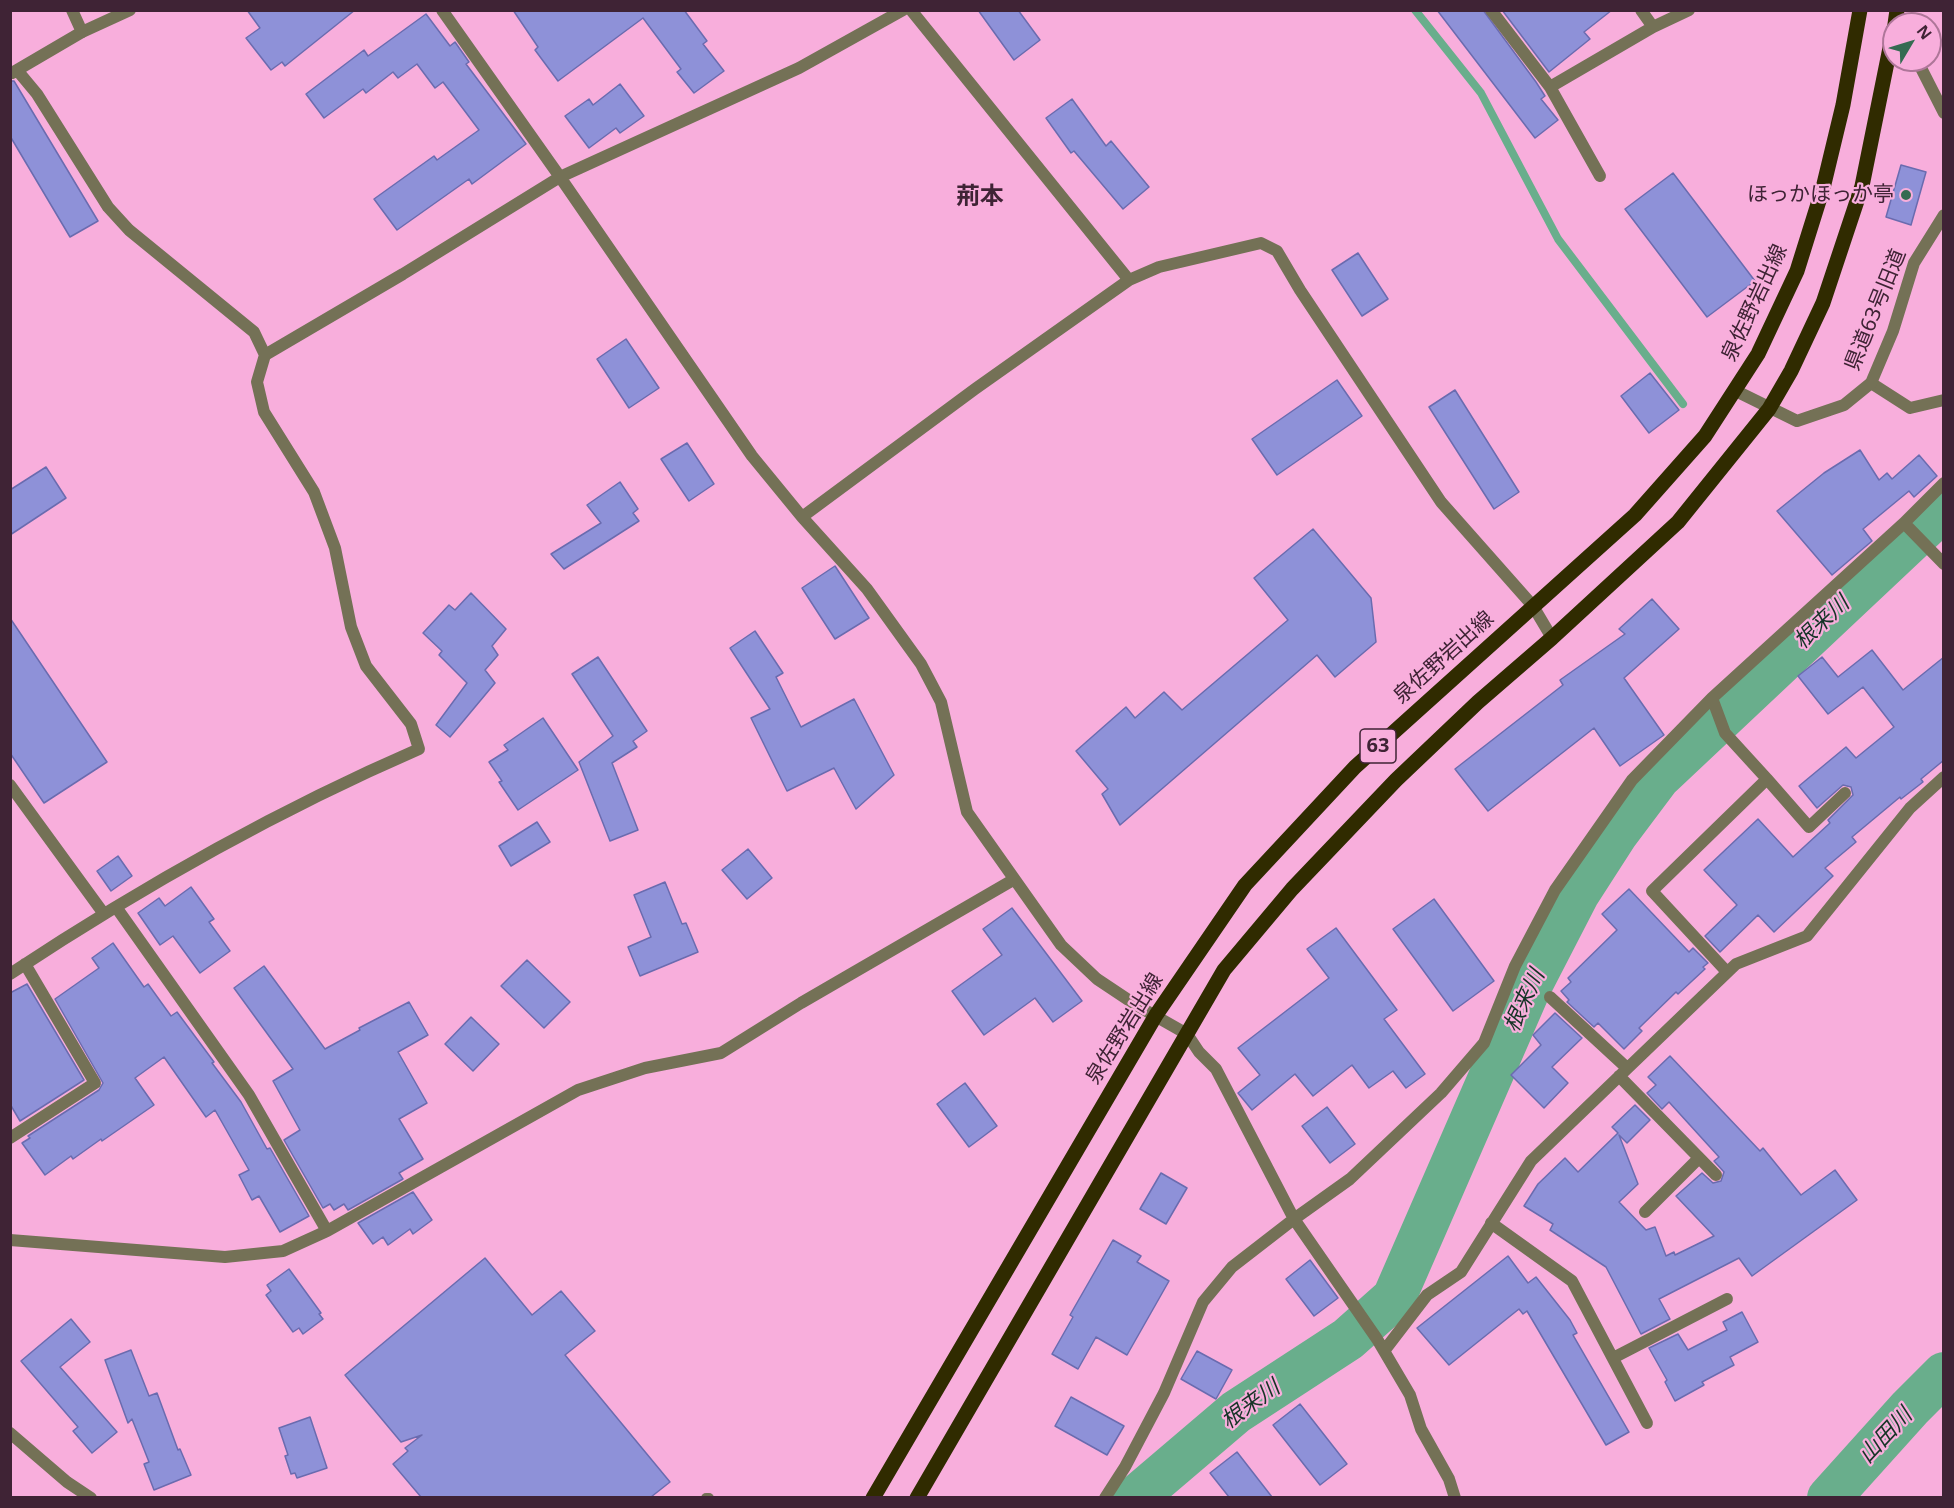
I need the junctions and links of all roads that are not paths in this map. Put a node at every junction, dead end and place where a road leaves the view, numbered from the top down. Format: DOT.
graph roads {
  1 [pos="72,10"];
  2 [pos="130,10"];
  3 [pos="442,10"];
  4 [pos="903,10"];
  5 [pos="910,10"];
  6 [pos="1491,10"];
  7 [pos="1641,10"];
  8 [pos="1689,10"];
  9 [pos="1860,10"];
  10 [pos="1653,27"];
  11 [pos="82,32"];
  12 [pos="14,72"];
  13 [pos="1891,72"];
  14 [pos="1923,72"];
  15 [pos="1550,87"];
  16 [pos="1944,113"];
  17 [pos="1600,176"];
  18 [pos="560,177"];
  19 [pos="1944,215"];
  20 [pos="1129,280"];
  21 [pos="265,355"];
  22 [pos="1871,383"];
  23 [pos="1734,390"];
  24 [pos="1944,400"];
  25 [pos="1769,409"];
  26 [pos="1944,483"];
  27 [pos="802,517"];
  28 [pos="1904,523"];
  29 [pos="1943,564"];
  30 [pos="1533,606"];
  31 [pos="1552,638"];
  32 [pos="1712,698"];
  33 [pos="1944,777"];
  34 [pos="1767,779"];
  35 [pos="10,785"];
  36 [pos="1845,793"];
  37 [pos="1013,880"];
  38 [pos="116,907"];
  39 [pos="104,914"];
  40 [pos="25,964"];
  41 [pos="1727,972"];
  42 [pos="10,974"];
  43 [pos="1550,997"];
  44 [pos="1156,1016"];
  45 [pos="1187,1034"];
  46 [pos="1623,1072"];
  47 [pos="10,1138"];
  48 [pos="1699,1158"];
  49 [pos="1716,1175"];
  50 [pos="1646,1212"];
  51 [pos="1294,1219"];
  52 [pos="1491,1223"];
  53 [pos="327,1231"];
  54 [pos="10,1240"];
  55 [pos="1727,1299"];
  56 [pos="1384,1351"];
  57 [pos="1613,1358"];
  58 [pos="1647,1423"];
  59 [pos="10,1432"];
  60 [pos="90,1497"];
  61 [pos="873,1497"];
  62 [pos="917,1497"];
  63 [pos="1105,1497"];
  64 [pos="1455,1497"];
  1 -- 11 [label="street"];
  2 -- 11 [label="street"];
  3 -- 18 [label="street"];
  4 -- 18 [label="street"];
  5 -- 20 [label="street"];
  6 -- 15 [label="street"];
  7 -- 10 [label="street"];
  8 -- 10 [label="street"];
  9 -- 23 [label="main road, 泉佐野岩出線 / 63"];
  10 -- 15 [label="street"];
  11 -- 12 [label="street"];
  12 -- 21 [label="street"];
  13 -- 25 [label="main road, 63"];
  14 -- 16 [label="street"];
  15 -- 17 [label="street"];
  18 -- 21 [label="street"];
  18 -- 27 [label="street"];
  19 -- 22 [label="street, 県道63号旧道"];
  20 -- 27 [label="street"];
  20 -- 30 [label="street"];
  21 -- 38 [label="street"];
  22 -- 24 [label="street"];
  22 -- 25 [label="street, 県道63号旧道"];
  23 -- 25 [label="street, 県道63号旧道"];
  23 -- 30 [label="main road, 泉佐野岩出線 / 63"];
  25 -- 31 [label="main road, 63"];
  26 -- 28 [label="street"];
  27 -- 37 [label="street"];
  28 -- 29 [label="street"];
  28 -- 32 [label="street"];
  30 -- 31 [label="street"];
  30 -- 44 [label="main road, 泉佐野岩出線 / 63"];
  31 -- 45 [label="main road, 63"];
  32 -- 34 [label="street"];
  32 -- 51 [label="street"];
  33 -- 41 [label="street"];
  34 -- 36 [label="street"];
  34 -- 41 [label="street"];
  35 -- 39 [label="street"];
  37 -- 44 [label="street"];
  37 -- 53 [label="street"];
  38 -- 39 [label="street"];
  38 -- 53 [label="street"];
  39 -- 40 [label="street"];
  40 -- 42 [label="street"];
  40 -- 47 [label="street"];
  41 -- 46 [label="street"];
  43 -- 46 [label="street"];
  44 -- 45 [label="street"];
  44 -- 61 [label="main road, 泉佐野岩出線 / 63"];
  45 -- 51 [label="street"];
  45 -- 62 [label="main road, 63"];
  46 -- 48 [label="street"];
  46 -- 52 [label="street"];
  48 -- 49 [label="street"];
  48 -- 50 [label="street"];
  51 -- 56 [label="street"];
  51 -- 63 [label="street"];
  52 -- 56 [label="street"];
  52 -- 57 [label="street"];
  53 -- 54 [label="street"];
  55 -- 57 [label="street"];
  56 -- 64 [label="street"];
  57 -- 58 [label="street"];
  59 -- 60 [label="street"];
}
